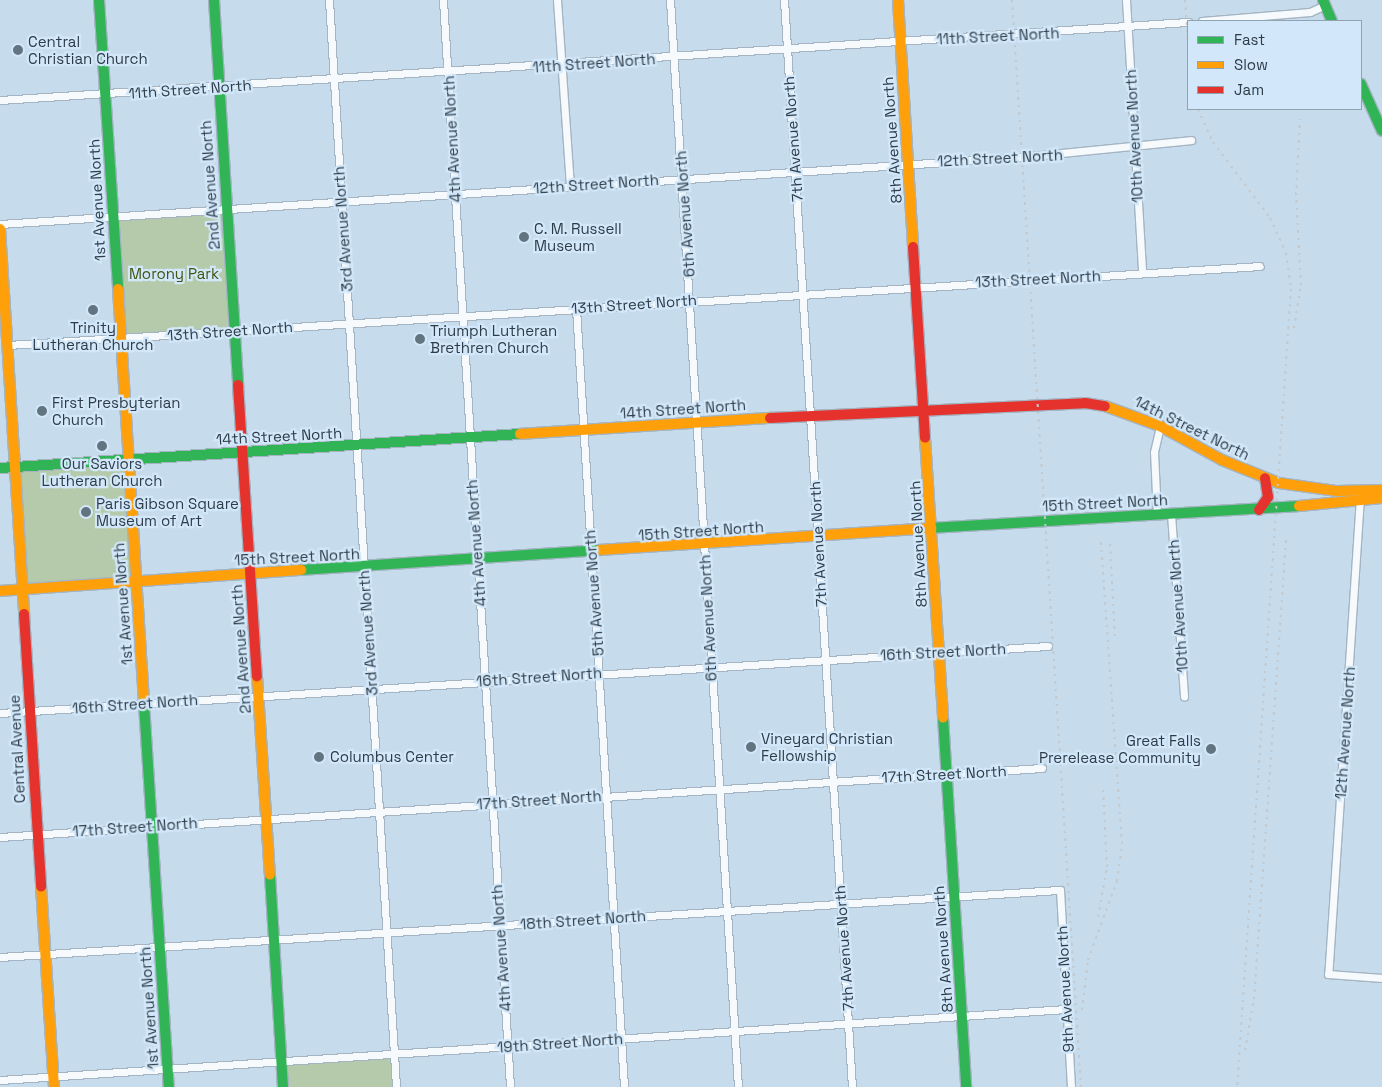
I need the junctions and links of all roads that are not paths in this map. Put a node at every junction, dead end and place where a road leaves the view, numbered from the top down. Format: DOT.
graph roads {
  1 [pos="99,0"];
  2 [pos="214,0"];
  3 [pos="329,0"];
  4 [pos="443,0"];
  5 [pos="557,0"];
  6 [pos="670,0"];
  7 [pos="784,0"];
  8 [pos="898,0"];
  9 [pos="1126,0"];
  10 [pos="1324,3"];
  11 [pos="1214,20"];
  12 [pos="1332,20"];
  13 [pos="1187,22"];
  14 [pos="1128,28"];
  15 [pos="901,42"];
  16 [pos="787,49"];
  17 [pos="675,57"];
  18 [pos="562,65"];
  19 [pos="448,72"];
  20 [pos="334,79"];
  21 [pos="1362,86"];
  22 [pos="219,87"];
  23 [pos="106,95"];
  24 [pos="0,100"];
  25 [pos="1382,132"];
  26 [pos="1191,140"];
  27 [pos="1135,149"];
  28 [pos="908,163"];
  29 [pos="796,171"];
  30 [pos="682,178"];
  31 [pos="570,185"];
  32 [pos="455,193"];
  33 [pos="340,203"];
  34 [pos="227,209"];
  35 [pos="114,216"];
  36 [pos="0,224"];
  37 [pos="0,230"];
  38 [pos="1260,266"];
  39 [pos="1142,273"];
  40 [pos="917,285"];
  41 [pos="803,292"];
  42 [pos="690,301"];
  43 [pos="576,308"];
  44 [pos="462,315"];
  45 [pos="349,324"];
  46 [pos="235,331"];
  47 [pos="120,338"];
  48 [pos="4,345"];
  49 [pos="925,409"];
  50 [pos="810,416"];
  51 [pos="697,424"];
  52 [pos="1160,426"];
  53 [pos="584,430"];
  54 [pos="469,438"];
  55 [pos="356,446"];
  56 [pos="243,452"];
  57 [pos="128,460"];
  58 [pos="14,467"];
  59 [pos="0,468"];
  60 [pos="1265,478"];
  61 [pos="1382,490"];
  62 [pos="1337,491"];
  63 [pos="1360,495"];
  64 [pos="1382,498"];
  65 [pos="1259,510"];
  66 [pos="1171,514"];
  67 [pos="1157,515"];
  68 [pos="932,530"];
  69 [pos="817,538"];
  70 [pos="704,546"];
  71 [pos="591,553"];
  72 [pos="478,560"];
  73 [pos="364,568"];
  74 [pos="251,574"];
  75 [pos="136,582"];
  76 [pos="21,590"];
  77 [pos="0,591"];
  78 [pos="1048,646"];
  79 [pos="939,652"];
  80 [pos="824,659"];
  81 [pos="711,667"];
  82 [pos="599,674"];
  83 [pos="486,681"];
  84 [pos="371,689"];
  85 [pos="259,696"];
  86 [pos="1184,697"];
  87 [pos="144,703"];
  88 [pos="30,711"];
  89 [pos="0,713"];
  90 [pos="1042,768"];
  91 [pos="947,773"];
  92 [pos="832,781"];
  93 [pos="718,788"];
  94 [pos="605,796"];
  95 [pos="492,803"];
  96 [pos="379,810"];
  97 [pos="266,817"];
  98 [pos="152,825"];
  99 [pos="37,835"];
  100 [pos="0,837"];
  101 [pos="1060,890"];
  102 [pos="954,894"];
  103 [pos="841,902"];
  104 [pos="727,910"];
  105 [pos="614,918"];
  106 [pos="500,926"];
  107 [pos="386,932"];
  108 [pos="273,939"];
  109 [pos="160,947"];
  110 [pos="46,954"];
  111 [pos="0,957"];
  112 [pos="1382,978"];
  113 [pos="1066,1009"];
  114 [pos="963,1017"];
  115 [pos="848,1024"];
  116 [pos="735,1032"];
  117 [pos="621,1039"];
  118 [pos="507,1048"];
  119 [pos="394,1054"];
  120 [pos="282,1061"];
  121 [pos="168,1069"];
  122 [pos="0,1080"];
  123 [pos="53,1082"];
  124 [pos="169,1087"];
  125 [pos="283,1087"];
  126 [pos="396,1087"];
  127 [pos="510,1087"];
  128 [pos="624,1087"];
  129 [pos="738,1087"];
  130 [pos="852,1087"];
  131 [pos="966,1087"];
  132 [pos="1071,1087"];
  1 -- 23 [label="main road, 1st Avenue North"];
  2 -- 22 [label="main road, 2nd Avenue North"];
  3 -- 20 [label="street, 3rd Avenue North"];
  4 -- 19 [label="street, 4th Avenue North"];
  5 -- 18 [label="street"];
  6 -- 17 [label="street, 6th Avenue North"];
  7 -- 16 [label="street, 7th Avenue North"];
  8 -- 15 [label="main road, 8th Avenue North"];
  9 -- 14 [label="street, 10th Avenue North"];
  10 -- 11 [label="street"];
  10 -- 12 [label="main road"];
  13 -- 14 [label="street, 11th Street North"];
  14 -- 15 [label="street, 11th Street North"];
  14 -- 27 [label="street, 10th Avenue North"];
  15 -- 16 [label="street, 11th Street North"];
  15 -- 28 [label="main road, 8th Avenue North"];
  16 -- 17 [label="street, 11th Street North"];
  16 -- 29 [label="street, 7th Avenue North"];
  17 -- 18 [label="street, 11th Street North"];
  17 -- 30 [label="street, 6th Avenue North"];
  18 -- 19 [label="street, 11th Street North"];
  18 -- 31 [label="street"];
  19 -- 20 [label="street, 11th Street North"];
  19 -- 32 [label="street, 4th Avenue North"];
  20 -- 22 [label="street, 11th Street North"];
  20 -- 33 [label="street, 3rd Avenue North"];
  21 -- 25 [label="main road"];
  22 -- 23 [label="street, 11th Street North"];
  22 -- 34 [label="main road, 2nd Avenue North"];
  23 -- 24 [label="street, 11th Street North"];
  23 -- 35 [label="main road, 1st Avenue North"];
  26 -- 27 [label="street, 12th Street North"];
  27 -- 28 [label="street, 12th Street North"];
  27 -- 39 [label="street, 10th Avenue North"];
  28 -- 29 [label="street, 12th Street North"];
  28 -- 40 [label="main road, 8th Avenue North"];
  29 -- 30 [label="street, 12th Street North"];
  29 -- 41 [label="street, 7th Avenue North"];
  30 -- 31 [label="street, 12th Street North"];
  30 -- 42 [label="street, 6th Avenue North"];
  31 -- 32 [label="street, 12th Street North"];
  32 -- 33 [label="street, 12th Street North"];
  32 -- 44 [label="street, 4th Avenue North"];
  33 -- 34 [label="street, 12th Street North"];
  33 -- 45 [label="street, 3rd Avenue North"];
  34 -- 35 [label="street, 12th Street North"];
  34 -- 46 [label="main road, 2nd Avenue North"];
  35 -- 36 [label="street, 12th Street North"];
  35 -- 47 [label="main road, 1st Avenue North"];
  37 -- 48 [label="main road, Central Avenue"];
  38 -- 39 [label="street, 13th Street North"];
  39 -- 40 [label="street, 13th Street North"];
  40 -- 41 [label="street, 13th Street North"];
  40 -- 49 [label="main road, 8th Avenue North"];
  41 -- 42 [label="street, 13th Street North"];
  41 -- 50 [label="street, 7th Avenue North"];
  42 -- 43 [label="street, 13th Street North"];
  42 -- 51 [label="street, 6th Avenue North"];
  43 -- 44 [label="street, 13th Street North"];
  43 -- 53 [label="street, 5th Avenue North"];
  44 -- 45 [label="street, 13th Street North"];
  44 -- 54 [label="street, 4th Avenue North"];
  45 -- 46 [label="street, 13th Street North"];
  45 -- 55 [label="street, 3rd Avenue North"];
  46 -- 47 [label="street, 13th Street North"];
  46 -- 56 [label="main road, 2nd Avenue North"];
  47 -- 48 [label="street, 13th Street North"];
  47 -- 57 [label="main road, 1st Avenue North"];
  48 -- 58 [label="main road, Central Avenue"];
  49 -- 50 [label="main road, 14th Street North"];
  49 -- 52 [label="main road, 14th Street North"];
  49 -- 68 [label="main road, 8th Avenue North"];
  50 -- 51 [label="main road, 14th Street North"];
  50 -- 69 [label="street, 7th Avenue North"];
  51 -- 53 [label="main road, 14th Street North"];
  51 -- 70 [label="street, 6th Avenue North"];
  52 -- 60 [label="main road, 14th Street North"];
  52 -- 67 [label="street"];
  53 -- 54 [label="main road, 14th Street North"];
  53 -- 71 [label="street, 5th Avenue North"];
  54 -- 55 [label="main road, 14th Street North"];
  54 -- 72 [label="street, 4th Avenue North"];
  55 -- 56 [label="main road, 14th Street North"];
  55 -- 73 [label="street, 3rd Avenue North"];
  56 -- 57 [label="main road, 14th Street North"];
  56 -- 74 [label="main road, 2nd Avenue North"];
  57 -- 58 [label="main road, 14th Street North"];
  57 -- 75 [label="main road, 1st Avenue North"];
  58 -- 59 [label="main road, 14th Street North"];
  58 -- 76 [label="main road, Central Avenue"];
  60 -- 62 [label="main road, 14th Street North"];
  60 -- 65 [label="main road"];
  61 -- 63 [label="main road, 15th Street North"];
  62 -- 63 [label="main road, 15th Street North"];
  63 -- 64 [label="main road, 15th Street North"];
  63 -- 65 [label="main road, 15th Street North"];
  63 -- 112 [label="street, 12th Avenue North"];
  65 -- 66 [label="main road, 15th Street North"];
  66 -- 67 [label="main road, 15th Street North"];
  66 -- 86 [label="street, 10th Avenue North"];
  67 -- 68 [label="main road, 15th Street North"];
  68 -- 69 [label="main road, 15th Street North"];
  68 -- 79 [label="main road, 8th Avenue North"];
  69 -- 70 [label="main road, 15th Street North"];
  69 -- 80 [label="street, 7th Avenue North"];
  70 -- 71 [label="main road, 15th Street North"];
  70 -- 81 [label="street, 6th Avenue North"];
  71 -- 72 [label="main road, 15th Street North"];
  71 -- 82 [label="street, 5th Avenue North"];
  72 -- 73 [label="main road, 15th Street North"];
  72 -- 83 [label="street, 4th Avenue North"];
  73 -- 74 [label="main road, 15th Street North"];
  73 -- 84 [label="street, 3rd Avenue North"];
  74 -- 75 [label="main road, 15th Street North"];
  74 -- 85 [label="main road, 2nd Avenue North"];
  75 -- 76 [label="main road, 15th Street North"];
  75 -- 87 [label="main road, 1st Avenue North"];
  76 -- 77 [label="main road, 15th Street North"];
  76 -- 88 [label="main road, Central Avenue"];
  78 -- 79 [label="street, 16th Street North"];
  79 -- 80 [label="street, 16th Street North"];
  79 -- 91 [label="main road, 8th Avenue North"];
  80 -- 81 [label="street, 16th Street North"];
  80 -- 92 [label="street, 7th Avenue North"];
  81 -- 82 [label="street, 16th Street North"];
  81 -- 93 [label="street, 6th Avenue North"];
  82 -- 83 [label="street, 16th Street North"];
  82 -- 94 [label="street, 5th Avenue North"];
  83 -- 84 [label="street, 16th Street North"];
  83 -- 95 [label="street, 4th Avenue North"];
  84 -- 85 [label="street, 16th Street North"];
  84 -- 96 [label="street, 3rd Avenue North"];
  85 -- 87 [label="street, 16th Street North"];
  85 -- 97 [label="main road, 2nd Avenue North"];
  87 -- 88 [label="street, 16th Street North"];
  87 -- 98 [label="main road, 1st Avenue North"];
  88 -- 89 [label="street, 16th Street North"];
  88 -- 99 [label="main road, Central Avenue"];
  90 -- 91 [label="street, 17th Street North"];
  91 -- 92 [label="street, 17th Street North"];
  91 -- 102 [label="main road, 8th Avenue North"];
  92 -- 93 [label="street, 17th Street North"];
  92 -- 103 [label="street, 7th Avenue North"];
  93 -- 94 [label="street, 17th Street North"];
  93 -- 104 [label="street, 6th Avenue North"];
  94 -- 95 [label="street, 17th Street North"];
  94 -- 105 [label="street, 5th Avenue North"];
  95 -- 96 [label="street, 17th Street North"];
  95 -- 106 [label="street, 4th Avenue North"];
  96 -- 97 [label="street, 17th Street North"];
  96 -- 107 [label="street, 3rd Avenue North"];
  97 -- 98 [label="street, 17th Street North"];
  97 -- 108 [label="main road, 2nd Avenue North"];
  98 -- 99 [label="street, 17th Street North"];
  98 -- 109 [label="main road, 1st Avenue North"];
  99 -- 100 [label="street, 17th Street North"];
  99 -- 110 [label="main road, Central Avenue"];
  101 -- 102 [label="street, 18th Street North"];
  101 -- 113 [label="street, 9th Avenue North"];
  102 -- 103 [label="street, 18th Street North"];
  102 -- 114 [label="main road, 8th Avenue North"];
  103 -- 104 [label="street, 18th Street North"];
  103 -- 115 [label="street, 7th Avenue North"];
  104 -- 105 [label="street, 18th Street North"];
  104 -- 116 [label="street, 6th Avenue North"];
  105 -- 106 [label="street, 18th Street North"];
  105 -- 117 [label="street, 5th Avenue North"];
  106 -- 107 [label="street, 18th Street North"];
  106 -- 118 [label="street, 4th Avenue North"];
  107 -- 108 [label="street, 18th Street North"];
  107 -- 119 [label="street, 3rd Avenue North"];
  108 -- 109 [label="street, 18th Street North"];
  108 -- 120 [label="main road, 2nd Avenue North"];
  109 -- 110 [label="street, 18th Street North"];
  109 -- 121 [label="main road, 1st Avenue North"];
  110 -- 111 [label="street, 18th Street North"];
  110 -- 123 [label="main road, Central Avenue"];
  113 -- 114 [label="street, 19th Street North"];
  113 -- 132 [label="street, 9th Avenue North"];
  114 -- 115 [label="street, 19th Street North"];
  114 -- 131 [label="main road, 8th Avenue North"];
  115 -- 116 [label="street, 19th Street North"];
  115 -- 130 [label="street, 7th Avenue North"];
  116 -- 117 [label="street, 19th Street North"];
  116 -- 129 [label="street, 6th Avenue North"];
  117 -- 118 [label="street, 19th Street North"];
  117 -- 128 [label="street, 5th Avenue North"];
  118 -- 119 [label="street, 19th Street North"];
  118 -- 127 [label="street, 4th Avenue North"];
  119 -- 120 [label="street, 19th Street North"];
  119 -- 126 [label="street, 3rd Avenue North"];
  120 -- 121 [label="street, 19th Street North"];
  120 -- 125 [label="main road, 2nd Avenue North"];
  121 -- 123 [label="street, 19th Street North"];
  121 -- 124 [label="main road, 1st Avenue North"];
  122 -- 123 [label="street, 19th Street North"];
}
